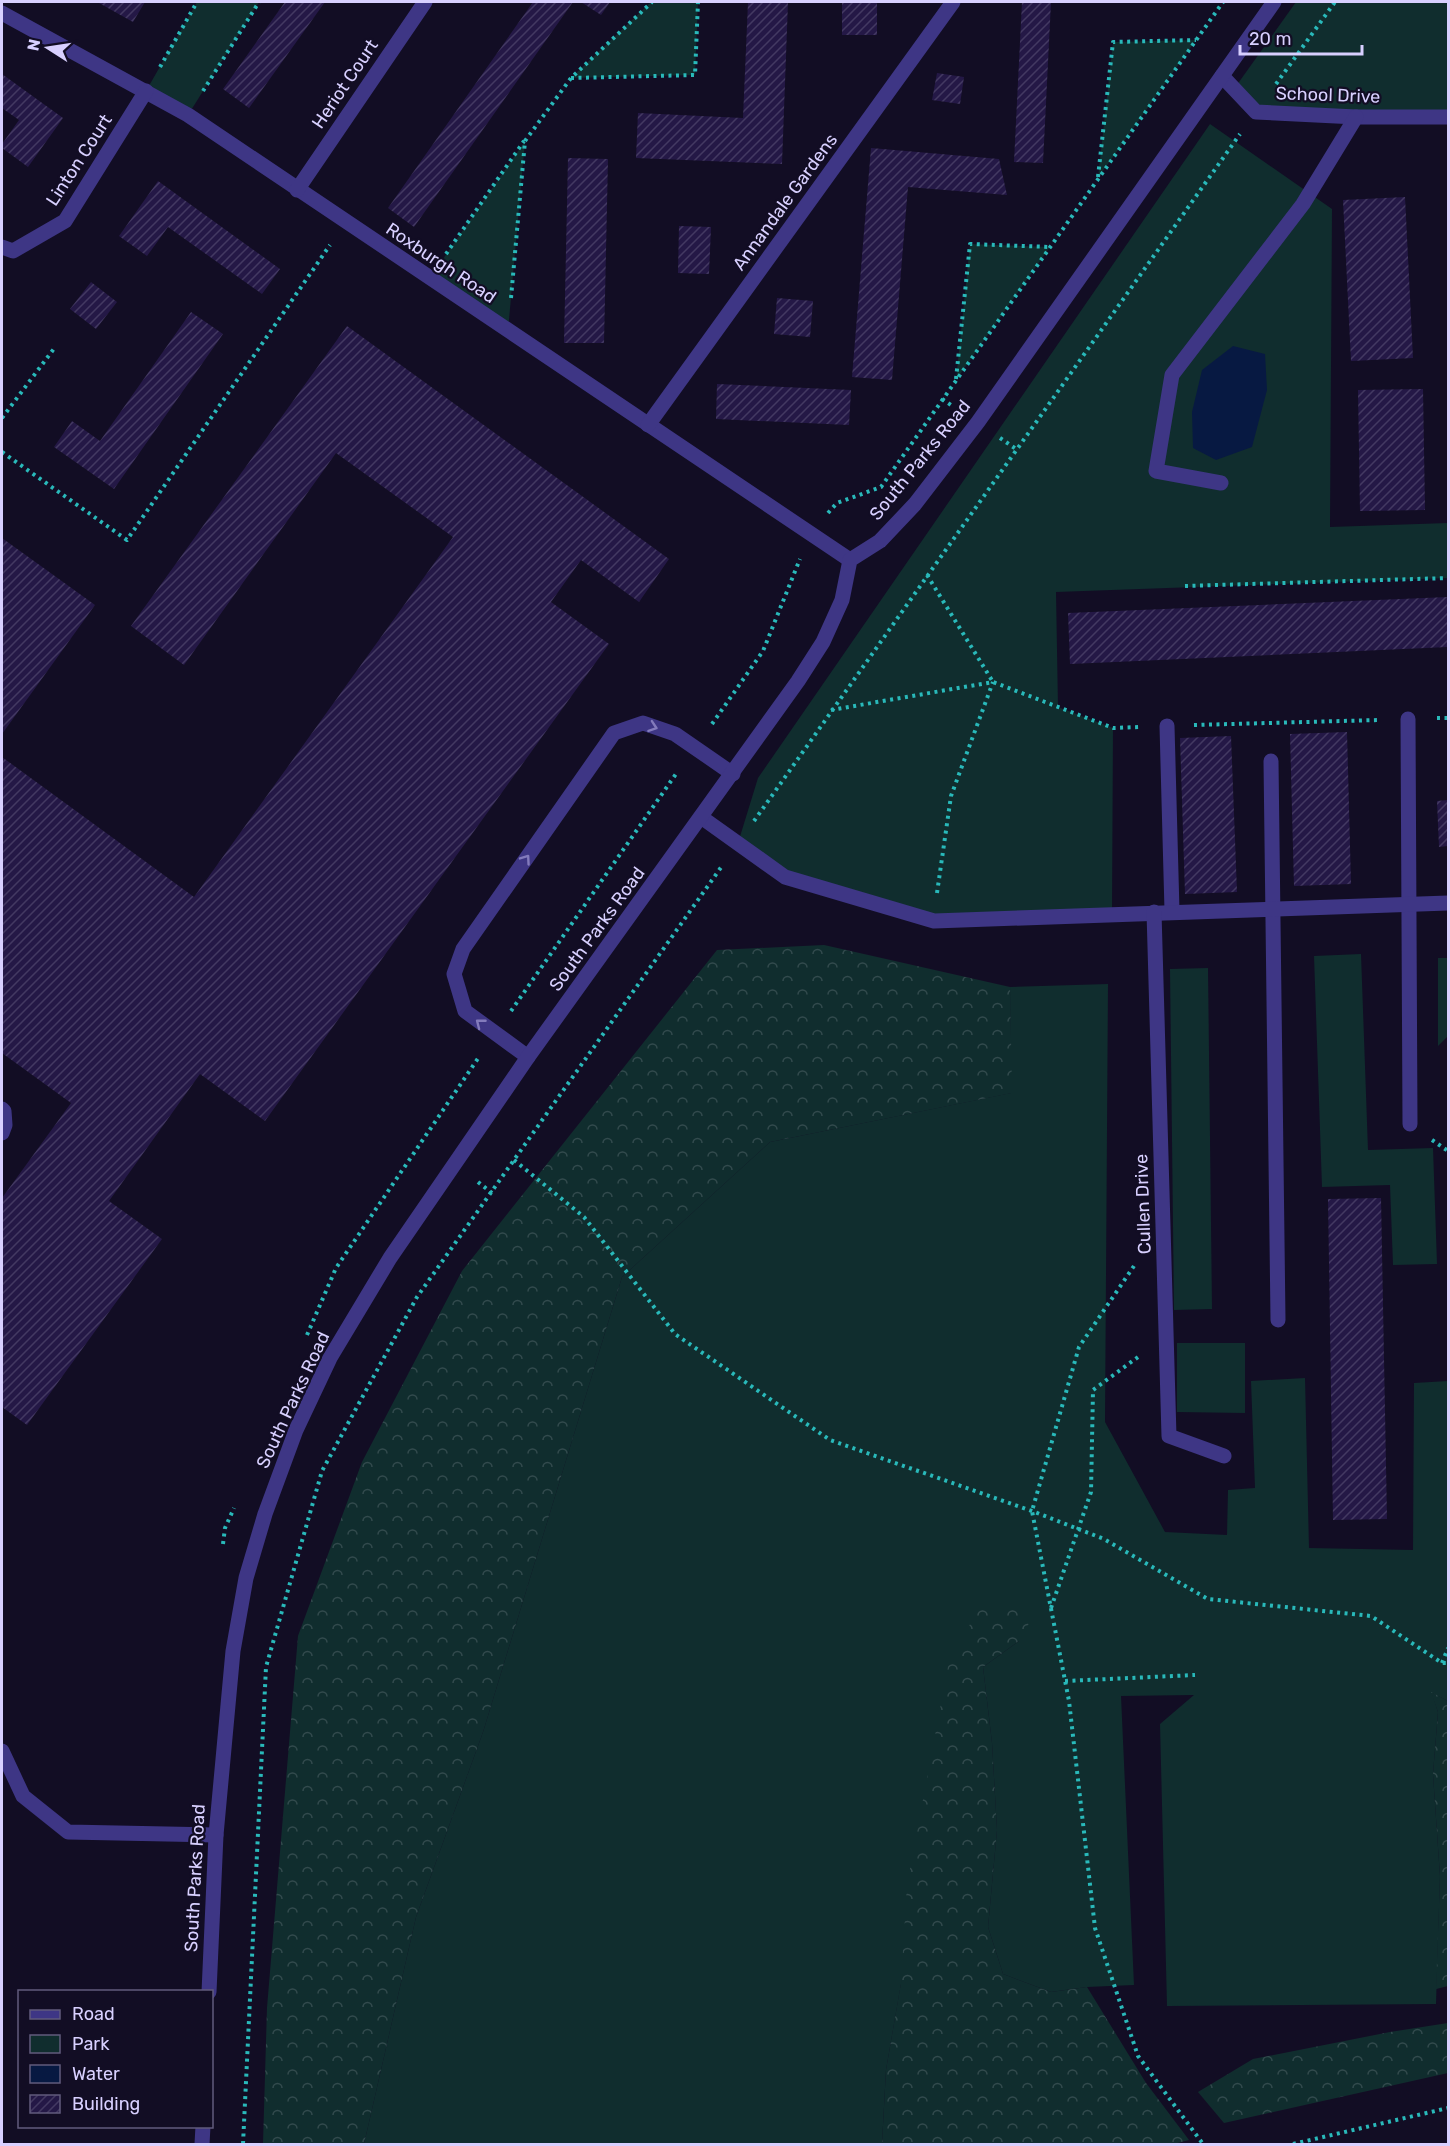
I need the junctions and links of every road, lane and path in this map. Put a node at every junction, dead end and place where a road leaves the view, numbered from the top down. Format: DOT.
graph roads {
  1 [pos="197,2"];
  2 [pos="259,2"];
  3 [pos="425,2"];
  4 [pos="652,2"];
  5 [pos="698,2"];
  6 [pos="953,2"];
  7 [pos="1274,2"];
  8 [pos="1335,2"];
  9 [pos="5,10"];
  10 [pos="1196,40"];
  11 [pos="1222,76"];
  12 [pos="570,78"];
  13 [pos="146,91"];
  14 [pos="1256,112"];
  15 [pos="188,115"];
  16 [pos="1356,117"];
  17 [pos="1449,117"];
  18 [pos="525,141"];
  19 [pos="1098,178"];
  20 [pos="297,189"];
  21 [pos="346,222"];
  22 [pos="2,247"];
  23 [pos="1050,247"];
  24 [pos="429,279"];
  25 [pos="508,331"];
  26 [pos="56,346"];
  27 [pos="956,380"];
  28 [pos="2,418"];
  29 [pos="648,425"];
  30 [pos="2,452"];
  31 [pos="1221,483"];
  32 [pos="850,560"];
  33 [pos="927,575"];
  34 [pos="1449,578"];
  35 [pos="1185,586"];
  36 [pos="993,682"];
  37 [pos="831,710"];
  38 [pos="1449,718"];
  39 [pos="1408,719"];
  40 [pos="1167,726"];
  41 [pos="1271,761"];
  42 [pos="733,774"];
  43 [pos="701,816"];
  44 [pos="738,843"];
  45 [pos="1449,903"];
  46 [pos="1409,904"];
  47 [pos="1273,908"];
  48 [pos="1154,912"];
  49 [pos="1172,912"];
  50 [pos="934,921"];
  51 [pos="528,1057"];
  52 [pos="2,1110"];
  53 [pos="1410,1124"];
  54 [pos="2,1133"];
  55 [pos="514,1160"];
  56 [pos="1163,1223"];
  57 [pos="1278,1320"];
  58 [pos="1167,1335"];
  59 [pos="1224,1456"];
  60 [pos="1032,1511"];
  61 [pos="1078,1528"];
  62 [pos="1051,1608"];
  63 [pos="1449,1648"];
  64 [pos="1442,1663"];
  65 [pos="1449,1663"];
  66 [pos="1194,1675"];
  67 [pos="1065,1681"];
  68 [pos="2,1751"];
  69 [pos="216,1835"];
  70 [pos="209,1990"];
  71 [pos="1449,2108"];
  72 [pos="202,2128"];
  73 [pos="202,2145"];
  74 [pos="243,2145"];
  75 [pos="1203,2145"];
  76 [pos="1293,2145"];
  1 -- 13 [label="path"];
  2 -- 15 [label="path"];
  3 -- 20 [label="street, Heriot Court"];
  4 -- 12 [label="path"];
  5 -- 12 [label="path"];
  6 -- 29 [label="street, Annandale Gardens"];
  7 -- 11 [label="street, South Parks Road"];
  8 -- 14 [label="path"];
  9 -- 13 [label="street, Roxburgh Road"];
  10 -- 19 [label="path"];
  11 -- 14 [label="street, School Drive"];
  11 -- 32 [label="street, South Parks Road"];
  12 -- 18 [label="path"];
  13 -- 15 [label="street, Roxburgh Road"];
  13 -- 22 [label="street, Linton Court"];
  14 -- 16 [label="street, School Drive"];
  14 -- 33 [label="path"];
  15 -- 20 [label="street, Roxburgh Road"];
  16 -- 17 [label="street, School Drive"];
  16 -- 31 [label="street"];
  18 -- 24 [label="path"];
  18 -- 25 [label="path"];
  20 -- 21 [label="street, Roxburgh Road"];
  21 -- 24 [label="street, Roxburgh Road"];
  21 -- 30 [label="path"];
  23 -- 27 [label="path"];
  24 -- 25 [label="street, Roxburgh Road"];
  25 -- 29 [label="street, Roxburgh Road"];
  26 -- 28 [label="path"];
  29 -- 32 [label="street, Roxburgh Road"];
  32 -- 42 [label="street, South Parks Road"];
  33 -- 36 [label="path"];
  33 -- 37 [label="path"];
  34 -- 35 [label="path"];
  36 -- 37 [label="path"];
  36 -- 40 [label="path"];
  36 -- 50 [label="path"];
  37 -- 44 [label="path"];
  38 -- 39 [label="path"];
  39 -- 40 [label="path"];
  39 -- 46 [label="street"];
  40 -- 49 [label="street"];
  41 -- 47 [label="street"];
  42 -- 43 [label="street, South Parks Road"];
  51 -- 42 [label="street, one-way"];
  43 -- 44 [label="street"];
  43 -- 51 [label="street, South Parks Road"];
  44 -- 50 [label="street"];
  44 -- 55 [label="path"];
  45 -- 46 [label="street"];
  46 -- 47 [label="street"];
  46 -- 53 [label="street"];
  47 -- 49 [label="street"];
  47 -- 57 [label="street"];
  48 -- 49 [label="street"];
  48 -- 50 [label="street"];
  48 -- 56 [label="street, Cullen Drive"];
  51 -- 69 [label="street, South Parks Road"];
  52 -- 54 [label="street"];
  55 -- 60 [label="path"];
  55 -- 74 [label="path"];
  56 -- 58 [label="street, Cullen Drive"];
  56 -- 60 [label="path"];
  58 -- 59 [label="street, Cullen Drive"];
  58 -- 61 [label="path"];
  60 -- 61 [label="path"];
  60 -- 62 [label="path"];
  61 -- 62 [label="path"];
  61 -- 64 [label="path"];
  62 -- 67 [label="path"];
  63 -- 64 [label="path"];
  64 -- 65 [label="path"];
  66 -- 67 [label="path"];
  67 -- 75 [label="path"];
  68 -- 69 [label="street"];
  69 -- 70 [label="street, South Parks Road"];
  71 -- 76 [label="path"];
  72 -- 73 [label="street"];
}
